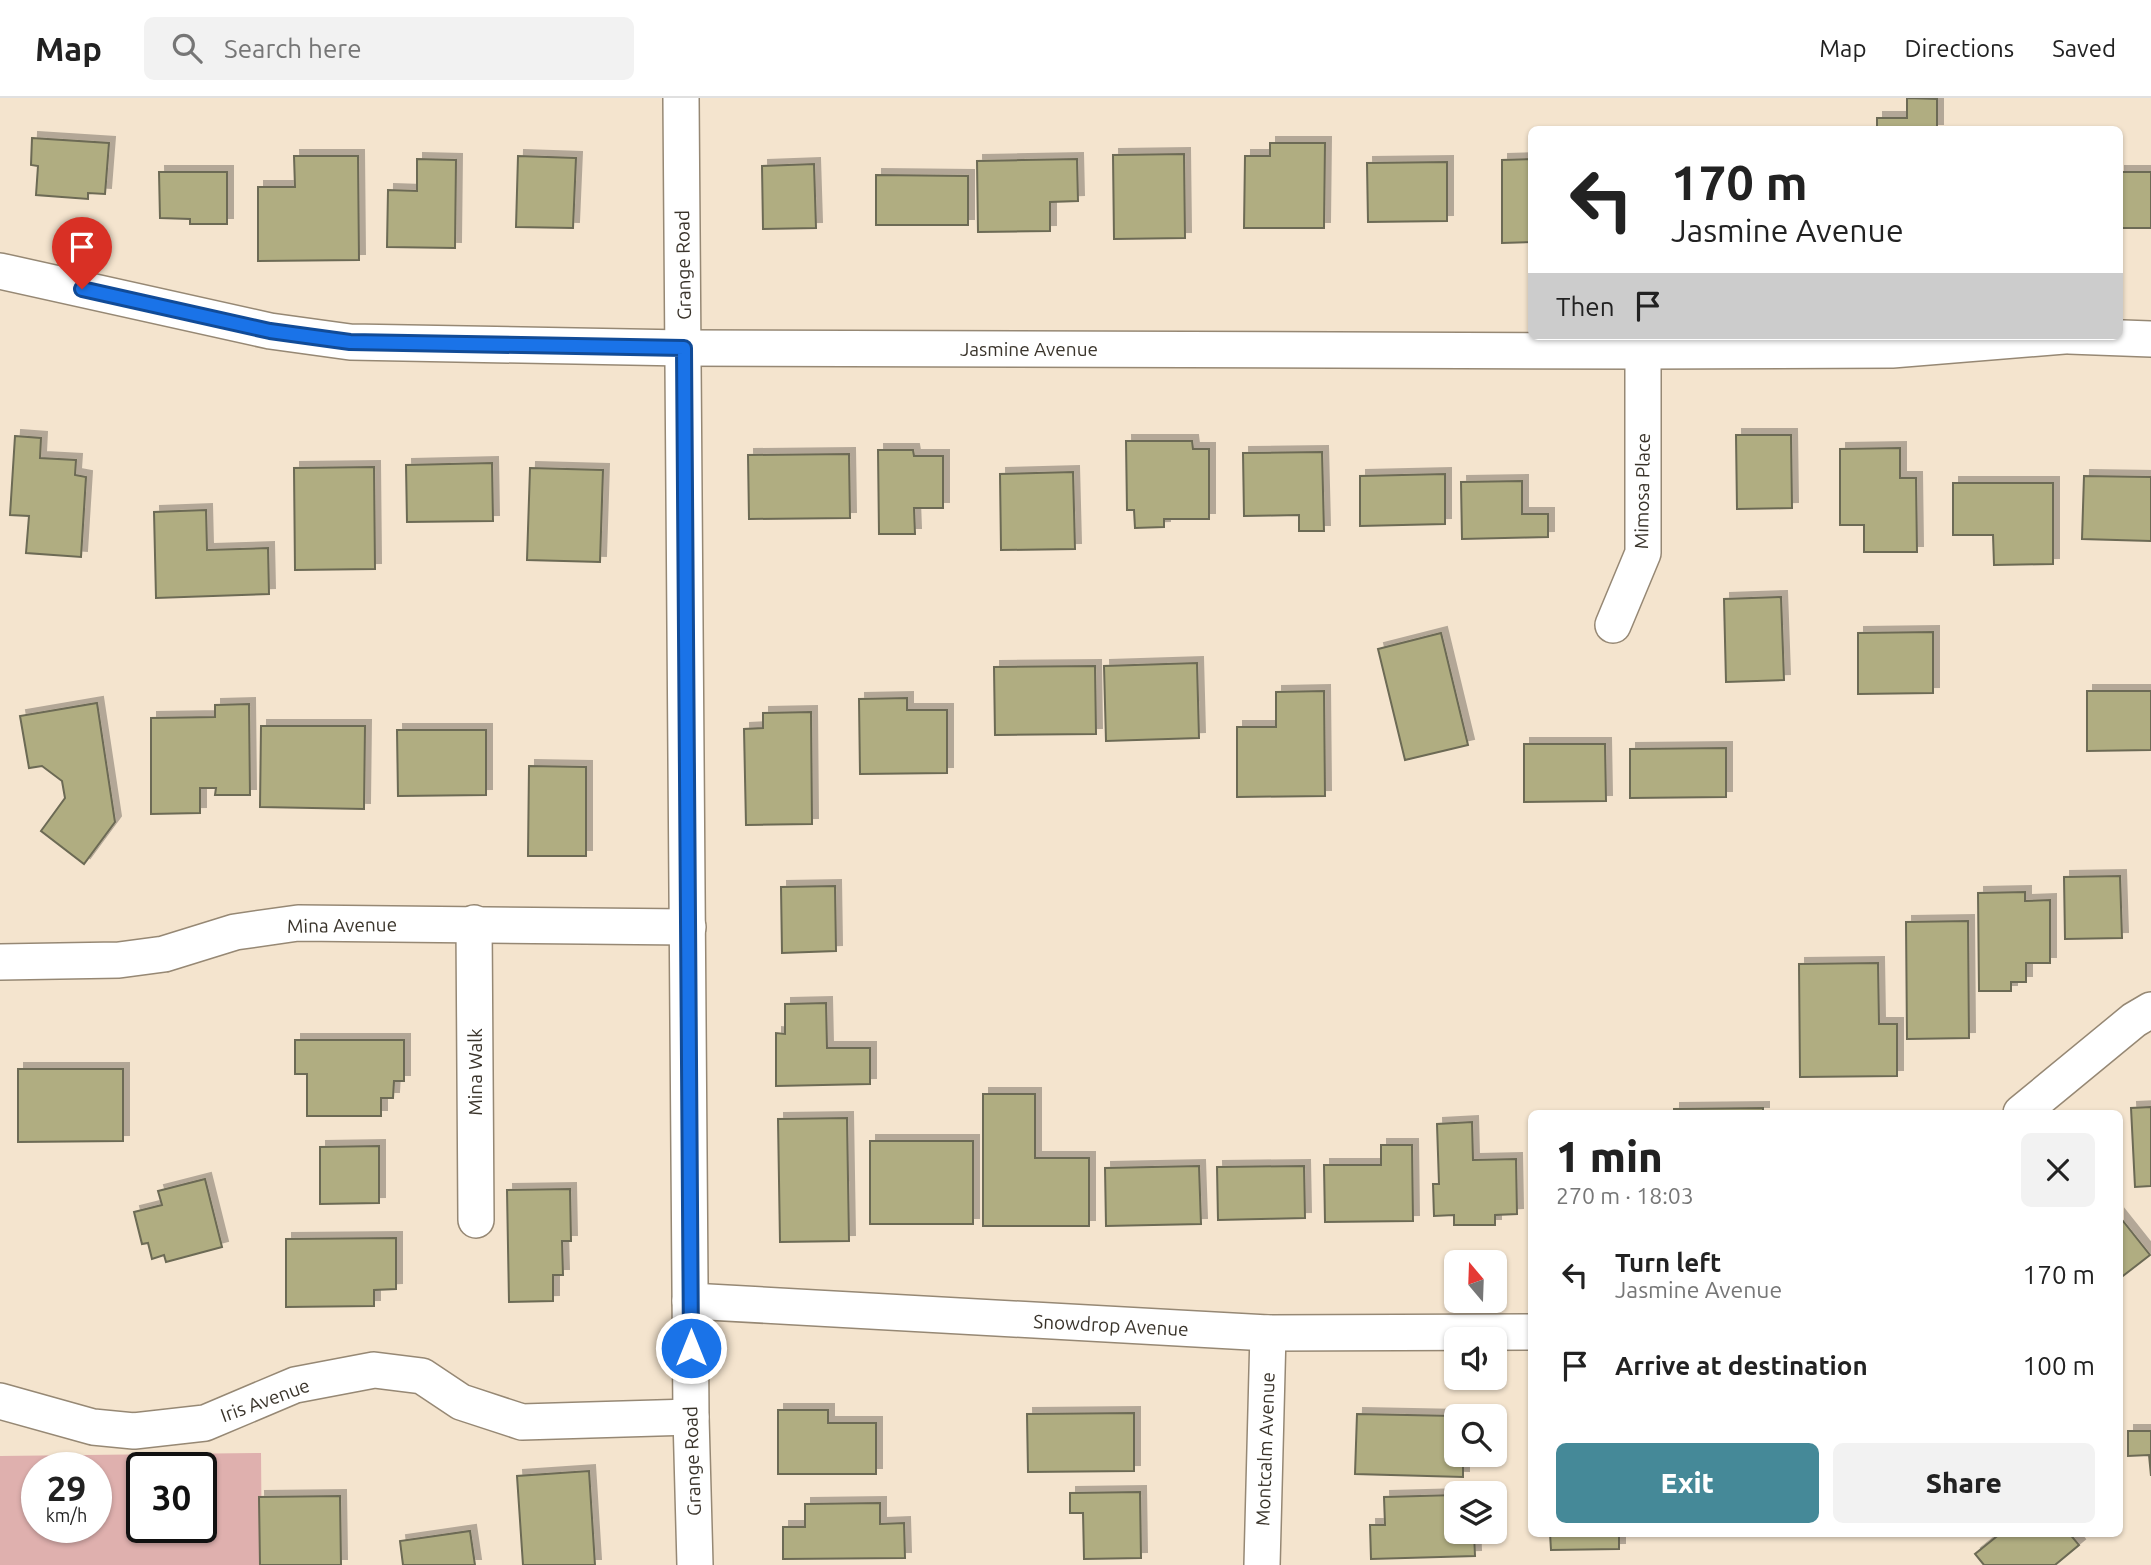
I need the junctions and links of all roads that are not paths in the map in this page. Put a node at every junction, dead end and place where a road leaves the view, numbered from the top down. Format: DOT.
graph roads {
  1 [pos="681,98"];
  2 [pos="0,271"];
  3 [pos="2123,338"];
  4 [pos="2151,339"];
  5 [pos="2015,340"];
  6 [pos="684,348"];
  7 [pos="1643,351"];
  8 [pos="1613,625"];
  9 [pos="474,923"];
  10 [pos="688,927"];
  11 [pos="0,962"];
  12 [pos="2151,1010"];
  13 [pos="2025,1110"];
  14 [pos="476,1220"];
  15 [pos="691,1301"];
  16 [pos="1528,1332"];
  17 [pos="1268,1333"];
  18 [pos="0,1401"];
  19 [pos="691,1417"];
  20 [pos="695,1565"];
  21 [pos="1262,1565"];
  1 -- 6 [label="street, Grange Road"];
  2 -- 6 [label="street, Jasmine Avenue"];
  3 -- 4 [label="street"];
  5 -- 7 [label="street, Jasmine Avenue"];
  6 -- 7 [label="street, Jasmine Avenue"];
  6 -- 10 [label="street, Grange Road"];
  7 -- 8 [label="street, Mimosa Place"];
  9 -- 10 [label="street, Mina Avenue"];
  9 -- 11 [label="street, Mina Avenue"];
  9 -- 14 [label="street, Mina Walk"];
  10 -- 15 [label="street, Grange Road"];
  12 -- 13 [label="street"];
  15 -- 17 [label="street, Snowdrop Avenue"];
  15 -- 19 [label="street, Grange Road"];
  16 -- 17 [label="street, Snowdrop Avenue"];
  17 -- 21 [label="street, Montcalm Avenue"];
  18 -- 19 [label="street, Iris Avenue"];
  19 -- 20 [label="street, Grange Road"];
}
